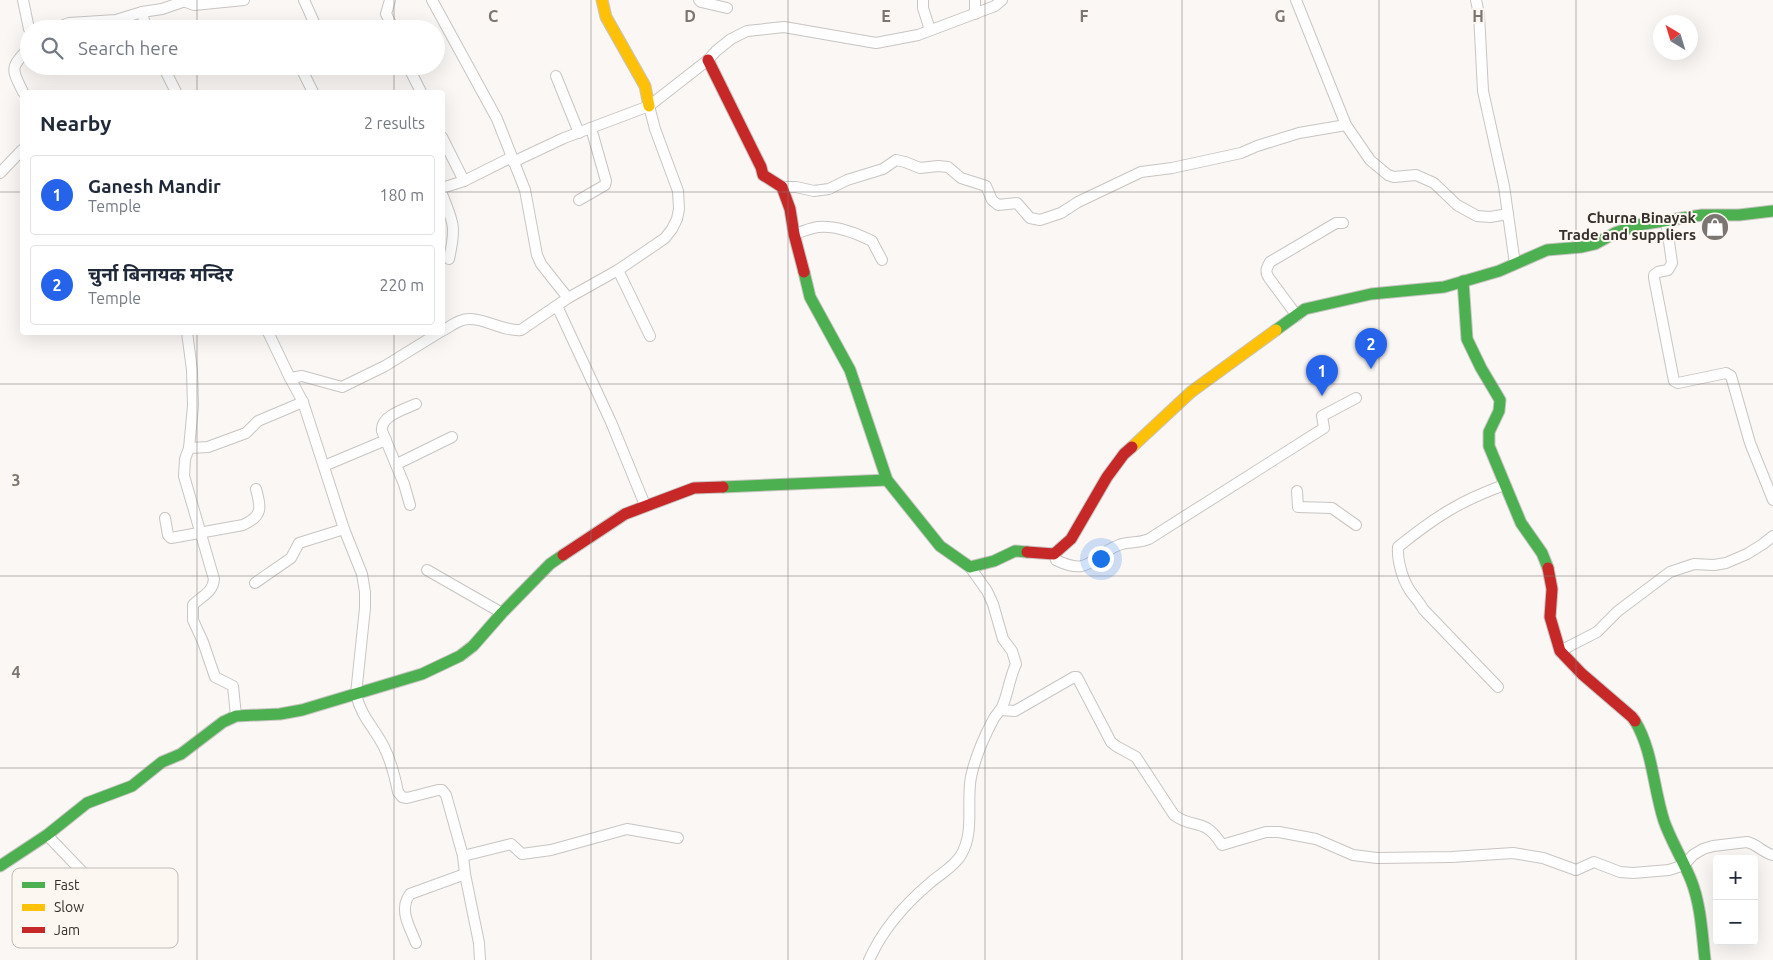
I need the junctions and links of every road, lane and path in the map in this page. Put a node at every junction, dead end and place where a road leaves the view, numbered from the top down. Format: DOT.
graph roads {
  1 [pos="23,0"];
  2 [pos="244,0"];
  3 [pos="304,0"];
  4 [pos="390,0"];
  5 [pos="432,0"];
  6 [pos="602,0"];
  7 [pos="699,0"];
  8 [pos="923,0"];
  9 [pos="975,0"];
  10 [pos="1002,0"];
  11 [pos="1296,0"];
  12 [pos="1476,0"];
  13 [pos="187,1"];
  14 [pos="727,8"];
  15 [pos="142,12"];
  16 [pos="975,14"];
  17 [pos="27,20"];
  18 [pos="116,20"];
  19 [pos="144,20"];
  20 [pos="313,20"];
  21 [pos="389,20"];
  22 [pos="443,20"];
  23 [pos="445,24"];
  24 [pos="930,30"];
  25 [pos="20,58"];
  26 [pos="708,60"];
  27 [pos="168,75"];
  28 [pos="304,75"];
  29 [pos="412,75"];
  30 [pos="556,76"];
  31 [pos="22,90"];
  32 [pos="175,90"];
  33 [pos="312,90"];
  34 [pos="420,90"];
  35 [pos="649,106"];
  36 [pos="1346,125"];
  37 [pos="591,128"];
  38 [pos="579,133"];
  39 [pos="445,143"];
  40 [pos="20,152"];
  41 [pos="513,160"];
  42 [pos="0,173"];
  43 [pos="464,180"];
  44 [pos="445,187"];
  45 [pos="782,187"];
  46 [pos="579,200"];
  47 [pos="445,201"];
  48 [pos="1773,211"];
  49 [pos="1508,214"];
  50 [pos="1666,220"];
  51 [pos="1343,223"];
  52 [pos="794,234"];
  53 [pos="448,259"];
  54 [pos="882,260"];
  55 [pos="1514,264"];
  56 [pos="618,270"];
  57 [pos="1463,280"];
  58 [pos="568,298"];
  59 [pos="557,306"];
  60 [pos="1297,316"];
  61 [pos="445,330"];
  62 [pos="187,335"];
  63 [pos="269,335"];
  64 [pos="436,335"];
  65 [pos="650,336"];
  66 [pos="290,378"];
  67 [pos="1356,398"];
  68 [pos="303,402"];
  69 [pos="416,404"];
  70 [pos="452,438"];
  71 [pos="386,440"];
  72 [pos="189,448"];
  73 [pos="397,464"];
  74 [pos="324,466"];
  75 [pos="887,480"];
  76 [pos="1504,485"];
  77 [pos="256,489"];
  78 [pos="1297,491"];
  79 [pos="1773,500"];
  80 [pos="410,505"];
  81 [pos="645,505"];
  82 [pos="165,518"];
  83 [pos="1356,525"];
  84 [pos="344,529"];
  85 [pos="200,532"];
  86 [pos="1773,536"];
  87 [pos="1056,560"];
  88 [pos="970,567"];
  89 [pos="426,570"];
  90 [pos="255,583"];
  91 [pos="502,613"];
  92 [pos="1560,651"];
  93 [pos="1498,687"];
  94 [pos="356,694"];
  95 [pos="1000,710"];
  96 [pos="236,716"];
  97 [pos="47,835"];
  98 [pos="678,838"];
  99 [pos="1773,855"];
  100 [pos="463,856"];
  101 [pos="1684,865"];
  102 [pos="0,866"];
  103 [pos="79,868"];
  104 [pos="465,874"];
  105 [pos="416,943"];
  106 [pos="480,960"];
  107 [pos="869,960"];
  108 [pos="1705,960"];
  1 -- 17 [label="street"];
  2 -- 13 [label="street"];
  3 -- 20 [label="street"];
  4 -- 21 [label="street"];
  5 -- 22 [label="street"];
  6 -- 35 [label="street"];
  7 -- 14 [label="street"];
  8 -- 24 [label="street"];
  9 -- 16 [label="street"];
  10 -- 16 [label="street"];
  11 -- 36 [label="street"];
  12 -- 49 [label="street"];
  13 -- 15 [label="street"];
  15 -- 18 [label="street"];
  15 -- 19 [label="street"];
  16 -- 24 [label="street"];
  23 -- 41 [label="street"];
  24 -- 26 [label="street"];
  25 -- 31 [label="street"];
  26 -- 35 [label="street"];
  26 -- 45 [label="street"];
  27 -- 32 [label="street"];
  28 -- 33 [label="street"];
  29 -- 34 [label="street"];
  30 -- 38 [label="street"];
  35 -- 37 [label="street"];
  35 -- 56 [label="street"];
  36 -- 45 [label="street"];
  36 -- 49 [label="street"];
  37 -- 38 [label="street"];
  37 -- 46 [label="street"];
  38 -- 41 [label="street"];
  39 -- 43 [label="street"];
  40 -- 42 [label="street"];
  41 -- 43 [label="street"];
  41 -- 58 [label="street"];
  43 -- 44 [label="street"];
  45 -- 52 [label="street"];
  47 -- 53 [label="street"];
  48 -- 50 [label="street"];
  49 -- 55 [label="street"];
  50 -- 55 [label="street"];
  50 -- 79 [label="street"];
  51 -- 60 [label="street"];
  52 -- 54 [label="street"];
  52 -- 75 [label="street"];
  55 -- 57 [label="street"];
  56 -- 58 [label="street"];
  56 -- 65 [label="street"];
  57 -- 60 [label="street"];
  57 -- 76 [label="street"];
  58 -- 59 [label="street"];
  59 -- 61 [label="street"];
  59 -- 81 [label="street"];
  60 -- 88 [label="street"];
  62 -- 72 [label="street"];
  63 -- 66 [label="street"];
  64 -- 66 [label="street"];
  66 -- 68 [label="street"];
  67 -- 87 [label="street"];
  68 -- 72 [label="street"];
  68 -- 74 [label="street"];
  69 -- 71 [label="street"];
  70 -- 73 [label="street"];
  71 -- 73 [label="street"];
  71 -- 74 [label="street"];
  72 -- 85 [label="street"];
  73 -- 80 [label="street"];
  74 -- 84 [label="street"];
  75 -- 81 [label="street"];
  75 -- 88 [label="street"];
  76 -- 92 [label="street"];
  76 -- 93 [label="street"];
  77 -- 85 [label="street"];
  78 -- 83 [label="street"];
  81 -- 91 [label="street"];
  82 -- 85 [label="street"];
  84 -- 90 [label="street"];
  84 -- 94 [label="street"];
  85 -- 96 [label="street"];
  86 -- 92 [label="street"];
  88 -- 95 [label="street"];
  89 -- 91 [label="street"];
  91 -- 94 [label="street"];
  92 -- 101 [label="street"];
  94 -- 96 [label="street"];
  94 -- 100 [label="street"];
  95 -- 101 [label="street"];
  95 -- 107 [label="street"];
  96 -- 97 [label="street"];
  97 -- 102 [label="street"];
  97 -- 103 [label="street"];
  98 -- 100 [label="street"];
  99 -- 101 [label="street"];
  100 -- 104 [label="street"];
  101 -- 108 [label="street"];
  104 -- 105 [label="street"];
  104 -- 106 [label="street"];
}
